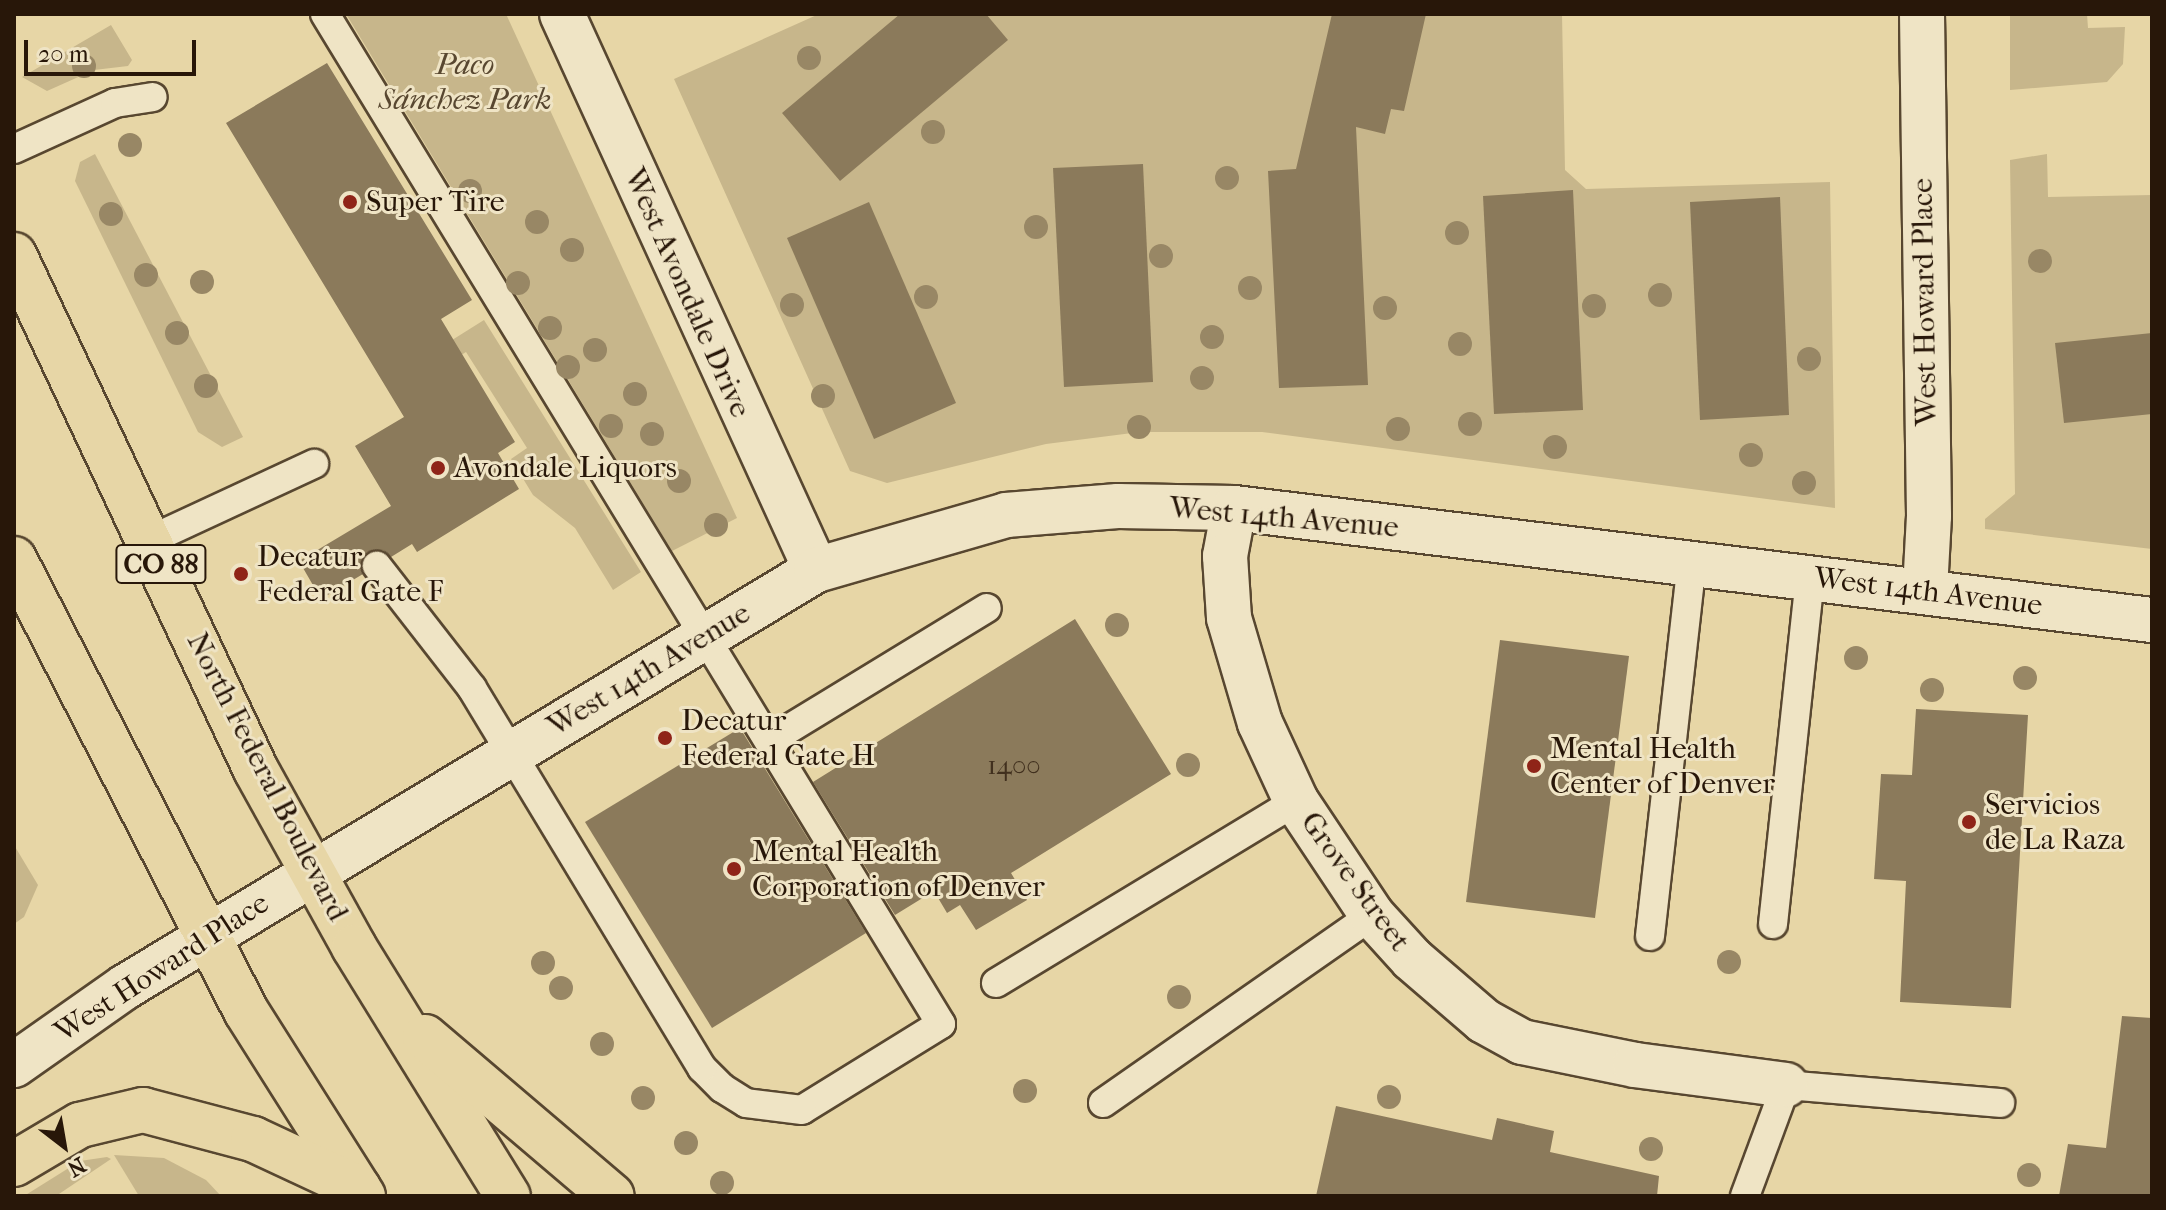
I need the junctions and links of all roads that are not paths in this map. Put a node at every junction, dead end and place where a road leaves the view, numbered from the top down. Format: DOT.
graph roads {
  1 [pos="325,14"];
  2 [pos="562,14"];
  3 [pos="1922,14"];
  4 [pos="153,97"];
  5 [pos="14,149"];
  6 [pos="14,255"];
  7 [pos="314,464"];
  8 [pos="1234,508"];
  9 [pos="150,540"];
  10 [pos="14,559"];
  11 [pos="1692,563"];
  12 [pos="377,566"];
  13 [pos="816,570"];
  14 [pos="1810,577"];
  15 [pos="1925,590"];
  16 [pos="987,608"];
  17 [pos="2152,620"];
  18 [pos="705,637"];
  19 [pos="769,741"];
  20 [pos="511,753"];
  21 [pos="1296,801"];
  22 [pos="311,873"];
  23 [pos="1372,915"];
  24 [pos="1773,924"];
  25 [pos="207,936"];
  26 [pos="1650,936"];
  27 [pos="996,983"];
  28 [pos="393,1010"];
  29 [pos="14,1065"];
  30 [pos="1786,1085"];
  31 [pos="1103,1103"];
  32 [pos="2000,1103"];
  33 [pos="14,1164"];
  34 [pos="361,1192"];
  35 [pos="508,1196"];
  36 [pos="612,1196"];
  37 [pos="1745,1196"];
  1 -- 18 [label="lane"];
  2 -- 13 [label="street, West Avondale Drive"];
  3 -- 15 [label="street, West Howard Place"];
  4 -- 5 [label="lane"];
  6 -- 9 [label="main road, North Federal Boulevard / CO 88"];
  7 -- 9 [label="lane"];
  8 -- 11 [label="street, West 14th Avenue"];
  8 -- 13 [label="street, West 14th Avenue"];
  8 -- 21 [label="street, Grove Street"];
  9 -- 22 [label="main road, North Federal Boulevard / CO 88"];
  10 -- 25 [label="main road"];
  11 -- 14 [label="street, West 14th Avenue"];
  11 -- 26 [label="lane"];
  12 -- 20 [label="lane"];
  13 -- 18 [label="street, West 14th Avenue"];
  14 -- 15 [label="street, West 14th Avenue"];
  14 -- 24 [label="lane"];
  15 -- 17 [label="street, West 14th Avenue"];
  16 -- 19 [label="lane"];
  18 -- 19 [label="lane"];
  18 -- 20 [label="street, West 14th Avenue"];
  19 -- 20 [label="lane"];
  20 -- 22 [label="street, West 14th Avenue"];
  21 -- 23 [label="street, Grove Street"];
  21 -- 27 [label="lane"];
  22 -- 25 [label="street, West Howard Place"];
  22 -- 28 [label="main road, North Federal Boulevard / CO 88"];
  23 -- 30 [label="street, Grove Street"];
  23 -- 31 [label="lane"];
  25 -- 29 [label="street, West Howard Place"];
  25 -- 34 [label="main road"];
  28 -- 35 [label="main road, North Federal Boulevard / CO 88"];
  28 -- 36 [label="main road"];
  30 -- 32 [label="lane"];
  30 -- 37 [label="lane"];
  33 -- 34 [label="main road"];
}
